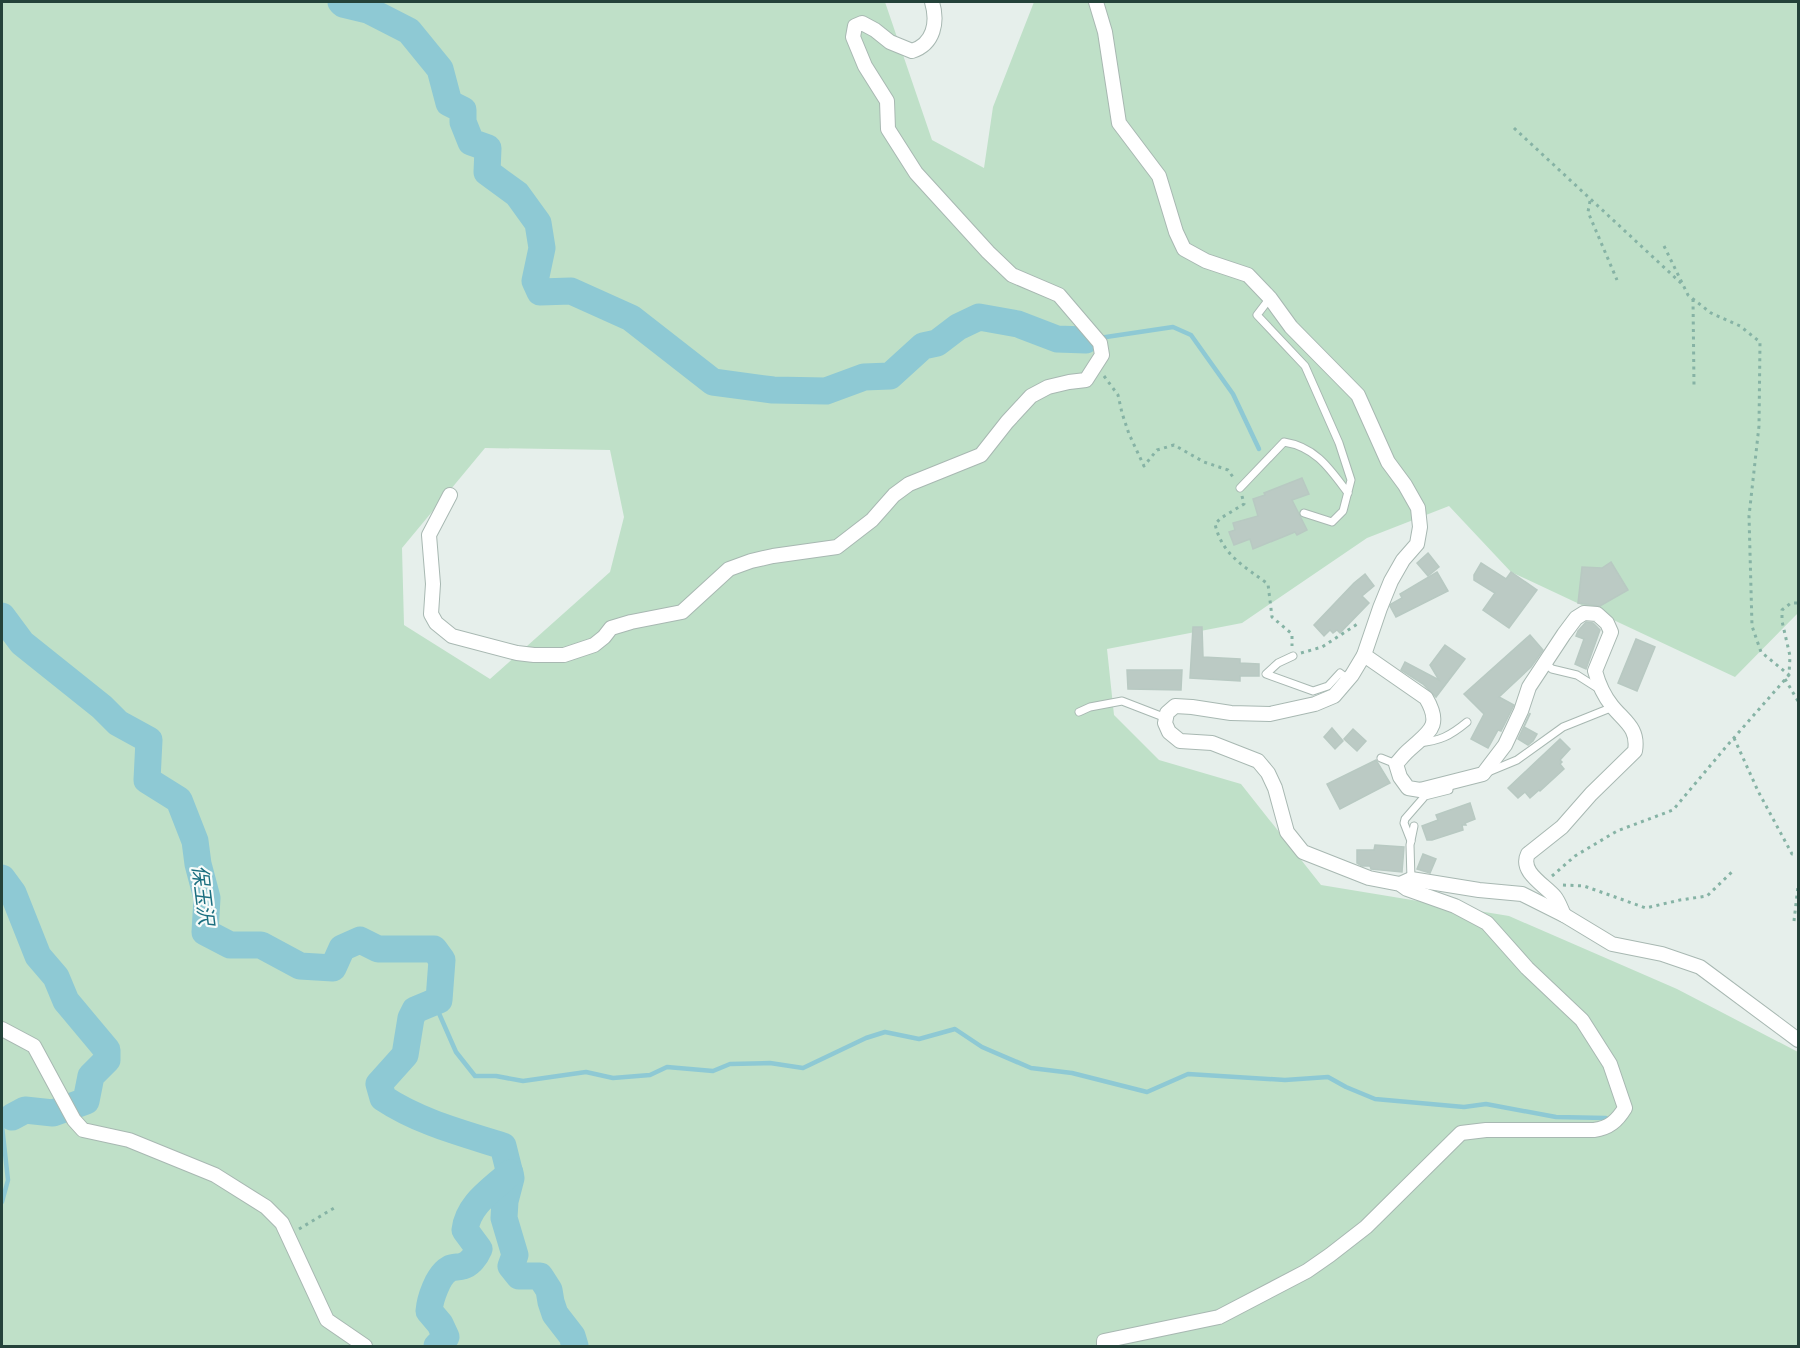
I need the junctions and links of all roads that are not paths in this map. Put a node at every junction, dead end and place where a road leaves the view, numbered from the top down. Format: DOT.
graph roads {
  1 [pos="932,2"];
  2 [pos="1096,2"];
  3 [pos="1270,298"];
  4 [pos="1240,488"];
  5 [pos="1348,493"];
  6 [pos="450,495"];
  7 [pos="1304,513"];
  8 [pos="1364,654"];
  9 [pos="1293,656"];
  10 [pos="1545,663"];
  11 [pos="1348,679"];
  12 [pos="1604,692"];
  13 [pos="1613,706"];
  14 [pos="1079,712"];
  15 [pos="1166,718"];
  16 [pos="1467,722"];
  17 [pos="1418,744"];
  18 [pos="1381,758"];
  19 [pos="1396,765"];
  20 [pos="1483,774"];
  21 [pos="1449,782"];
  22 [pos="1414,826"];
  23 [pos="1411,841"];
  24 [pos="1405,881"];
  25 [pos="1564,915"];
  26 [pos="2,1029"];
  27 [pos="1798,1040"];
  28 [pos="366,1347"];
  29 [pos="1104,1347"];
  1 -- 6 [label="street"];
  2 -- 3 [label="street"];
  3 -- 5 [label="lane"];
  3 -- 8 [label="street"];
  4 -- 5 [label="lane"];
  5 -- 7 [label="lane"];
  8 -- 11 [label="street"];
  8 -- 17 [label="street"];
  9 -- 11 [label="lane"];
  10 -- 12 [label="lane"];
  10 -- 12 [label="street"];
  10 -- 20 [label="street"];
  11 -- 15 [label="street"];
  12 -- 13 [label="street"];
  13 -- 20 [label="lane"];
  13 -- 25 [label="street"];
  14 -- 15 [label="lane"];
  15 -- 24 [label="street"];
  16 -- 17 [label="lane"];
  17 -- 19 [label="street"];
  18 -- 19 [label="lane"];
  19 -- 21 [label="street"];
  20 -- 21 [label="street"];
  21 -- 23 [label="lane"];
  22 -- 23 [label="lane"];
  23 -- 24 [label="lane"];
  24 -- 25 [label="street"];
  24 -- 29 [label="street"];
  25 -- 27 [label="street"];
  26 -- 28 [label="street"];
}
